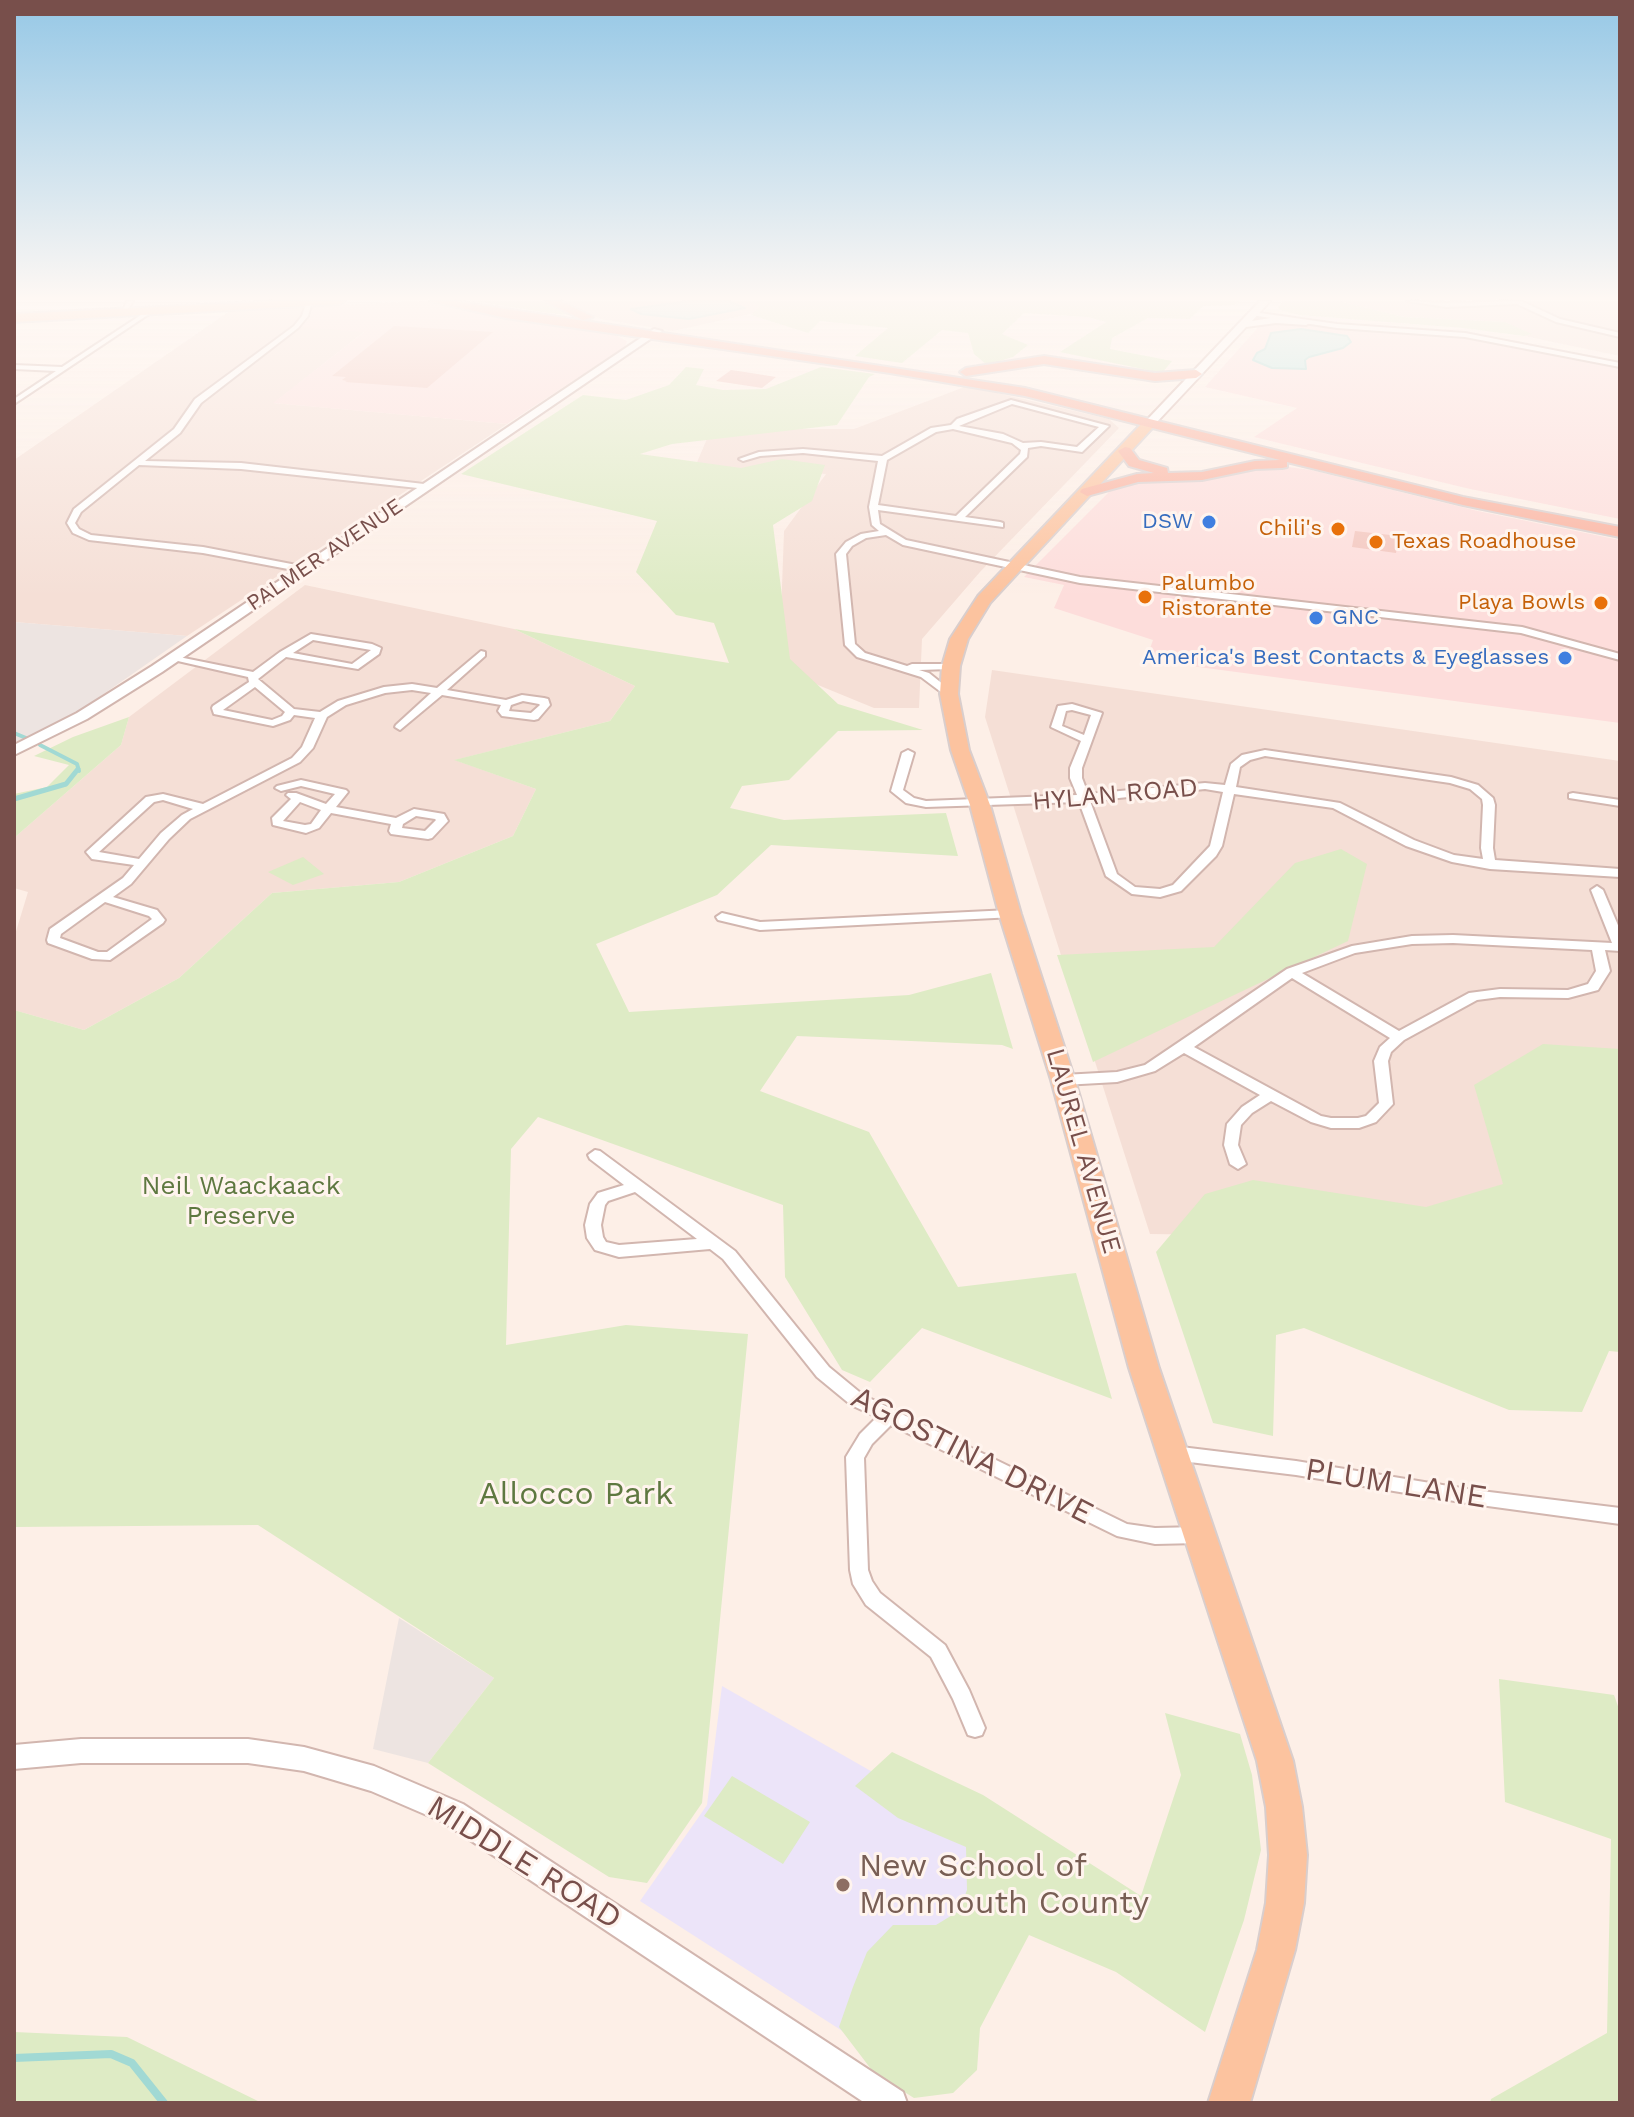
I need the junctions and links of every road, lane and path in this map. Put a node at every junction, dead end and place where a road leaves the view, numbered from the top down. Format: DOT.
graph roads {
  1 [pos="200,400"];
  2 [pos="554,400"];
  3 [pos="1059,400"];
  4 [pos="1079,400"];
  5 [pos="1173,400"];
  6 [pos="1154,420"];
  7 [pos="953,427"];
  8 [pos="1182,430"];
  9 [pos="1021,446"];
  10 [pos="1125,451"];
  11 [pos="743,459"];
  12 [pos="883,459"];
  13 [pos="139,463"];
  14 [pos="1389,483"];
  15 [pos="424,487"];
  16 [pos="1087,492"];
  17 [pos="873,507"];
  18 [pos="959,518"];
  19 [pos="1000,525"];
  20 [pos="1620,525"];
  21 [pos="1620,532"];
  22 [pos="885,533"];
  23 [pos="1014,566"];
  24 [pos="304,569"];
  25 [pos="284,654"];
  26 [pos="481,654"];
  27 [pos="173,657"];
  28 [pos="1620,657"];
  29 [pos="884,663"];
  30 [pos="951,666"];
  31 [pos="255,679"];
  32 [pos="440,691"];
  33 [pos="949,693"];
  34 [pos="507,703"];
  35 [pos="291,712"];
  36 [pos="322,715"];
  37 [pos="400,727"];
  38 [pos="1087,740"];
  39 [pos="14,751"];
  40 [pos="908,753"];
  41 [pos="1230,789"];
  42 [pos="1573,796"];
  43 [pos="298,798"];
  44 [pos="1084,799"];
  45 [pos="1620,803"];
  46 [pos="980,805"];
  47 [pos="201,807"];
  48 [pos="331,810"];
  49 [pos="398,822"];
  50 [pos="144,863"];
  51 [pos="1490,865"];
  52 [pos="1620,873"];
  53 [pos="1597,890"];
  54 [pos="105,898"];
  55 [pos="1010,914"];
  56 [pos="722,917"];
  57 [pos="1598,946"];
  58 [pos="1620,946"];
  59 [pos="1292,972"];
  60 [pos="1399,1037"];
  61 [pos="1184,1047"];
  62 [pos="1063,1080"];
  63 [pos="1271,1094"];
  64 [pos="595,1155"];
  65 [pos="1238,1164"];
  66 [pos="637,1186"];
  67 [pos="714,1243"];
  68 [pos="889,1416"];
  69 [pos="1172,1453"];
  70 [pos="1620,1516"];
  71 [pos="1199,1535"];
  72 [pos="975,1728"];
  73 [pos="14,1757"];
  74 [pos="892,2103"];
  75 [pos="1229,2103"];
  1 -- 13 [label="street"];
  2 -- 15 [label="street, PALMER AVENUE"];
  3 -- 6 [label="highway"];
  4 -- 6 [label="highway"];
  5 -- 6 [label="main road, LAUREL AVENUE"];
  6 -- 8 [label="highway"];
  6 -- 10 [label="main road, LAUREL AVENUE"];
  6 -- 20 [label="highway"];
  7 -- 9 [label="street"];
  7 -- 9 [label="street"];
  7 -- 12 [label="street"];
  8 -- 10 [label="highway"];
  8 -- 14 [label="highway"];
  9 -- 18 [label="street"];
  10 -- 16 [label="main road, LAUREL AVENUE"];
  11 -- 12 [label="street"];
  12 -- 17 [label="street"];
  13 -- 15 [label="street"];
  13 -- 24 [label="street"];
  14 -- 16 [label="highway"];
  14 -- 21 [label="highway"];
  15 -- 24 [label="street, PALMER AVENUE"];
  16 -- 23 [label="main road, LAUREL AVENUE"];
  17 -- 18 [label="street"];
  17 -- 22 [label="street"];
  18 -- 19 [label="street"];
  22 -- 23 [label="street"];
  22 -- 29 [label="street"];
  23 -- 28 [label="street"];
  23 -- 30 [label="main road, LAUREL AVENUE"];
  24 -- 27 [label="street, PALMER AVENUE"];
  25 -- 25 [label="street"];
  25 -- 31 [label="street"];
  26 -- 32 [label="street"];
  27 -- 31 [label="street"];
  27 -- 39 [label="street, PALMER AVENUE"];
  29 -- 30 [label="street"];
  29 -- 33 [label="street"];
  30 -- 33 [label="main road, LAUREL AVENUE"];
  31 -- 35 [label="street"];
  31 -- 35 [label="street"];
  32 -- 34 [label="street"];
  32 -- 36 [label="street"];
  32 -- 37 [label="street"];
  33 -- 46 [label="main road, LAUREL AVENUE"];
  34 -- 34 [label="street"];
  35 -- 36 [label="street"];
  36 -- 47 [label="street"];
  38 -- 44 [label="street"];
  40 -- 46 [label="street, HYLAN ROAD"];
  41 -- 44 [label="street, HYLAN ROAD"];
  41 -- 44 [label="street"];
  41 -- 51 [label="street, HYLAN ROAD"];
  41 -- 51 [label="street"];
  42 -- 45 [label="street"];
  43 -- 48 [label="street"];
  43 -- 48 [label="street"];
  43 -- 48 [label="street"];
  44 -- 46 [label="street, HYLAN ROAD"];
  46 -- 55 [label="main road, LAUREL AVENUE"];
  47 -- 50 [label="street"];
  47 -- 50 [label="street"];
  48 -- 49 [label="street"];
  50 -- 54 [label="street"];
  51 -- 52 [label="street, HYLAN ROAD"];
  53 -- 58 [label="street"];
  54 -- 54 [label="street"];
  55 -- 56 [label="street"];
  55 -- 62 [label="main road, LAUREL AVENUE"];
  57 -- 58 [label="street"];
  57 -- 59 [label="street"];
  57 -- 60 [label="street"];
  59 -- 60 [label="street"];
  59 -- 61 [label="street"];
  60 -- 63 [label="street"];
  61 -- 62 [label="street"];
  61 -- 63 [label="street"];
  62 -- 69 [label="main road, LAUREL AVENUE"];
  63 -- 65 [label="street"];
  64 -- 66 [label="street, AGOSTINA DRIVE"];
  66 -- 67 [label="street, AGOSTINA DRIVE"];
  66 -- 67 [label="street"];
  67 -- 68 [label="street, AGOSTINA DRIVE"];
  68 -- 71 [label="street, AGOSTINA DRIVE"];
  68 -- 72 [label="street"];
  69 -- 70 [label="street, PLUM LANE"];
  69 -- 71 [label="main road, LAUREL AVENUE"];
  71 -- 75 [label="main road, LAUREL AVENUE"];
  73 -- 74 [label="street, MIDDLE ROAD"];
}
